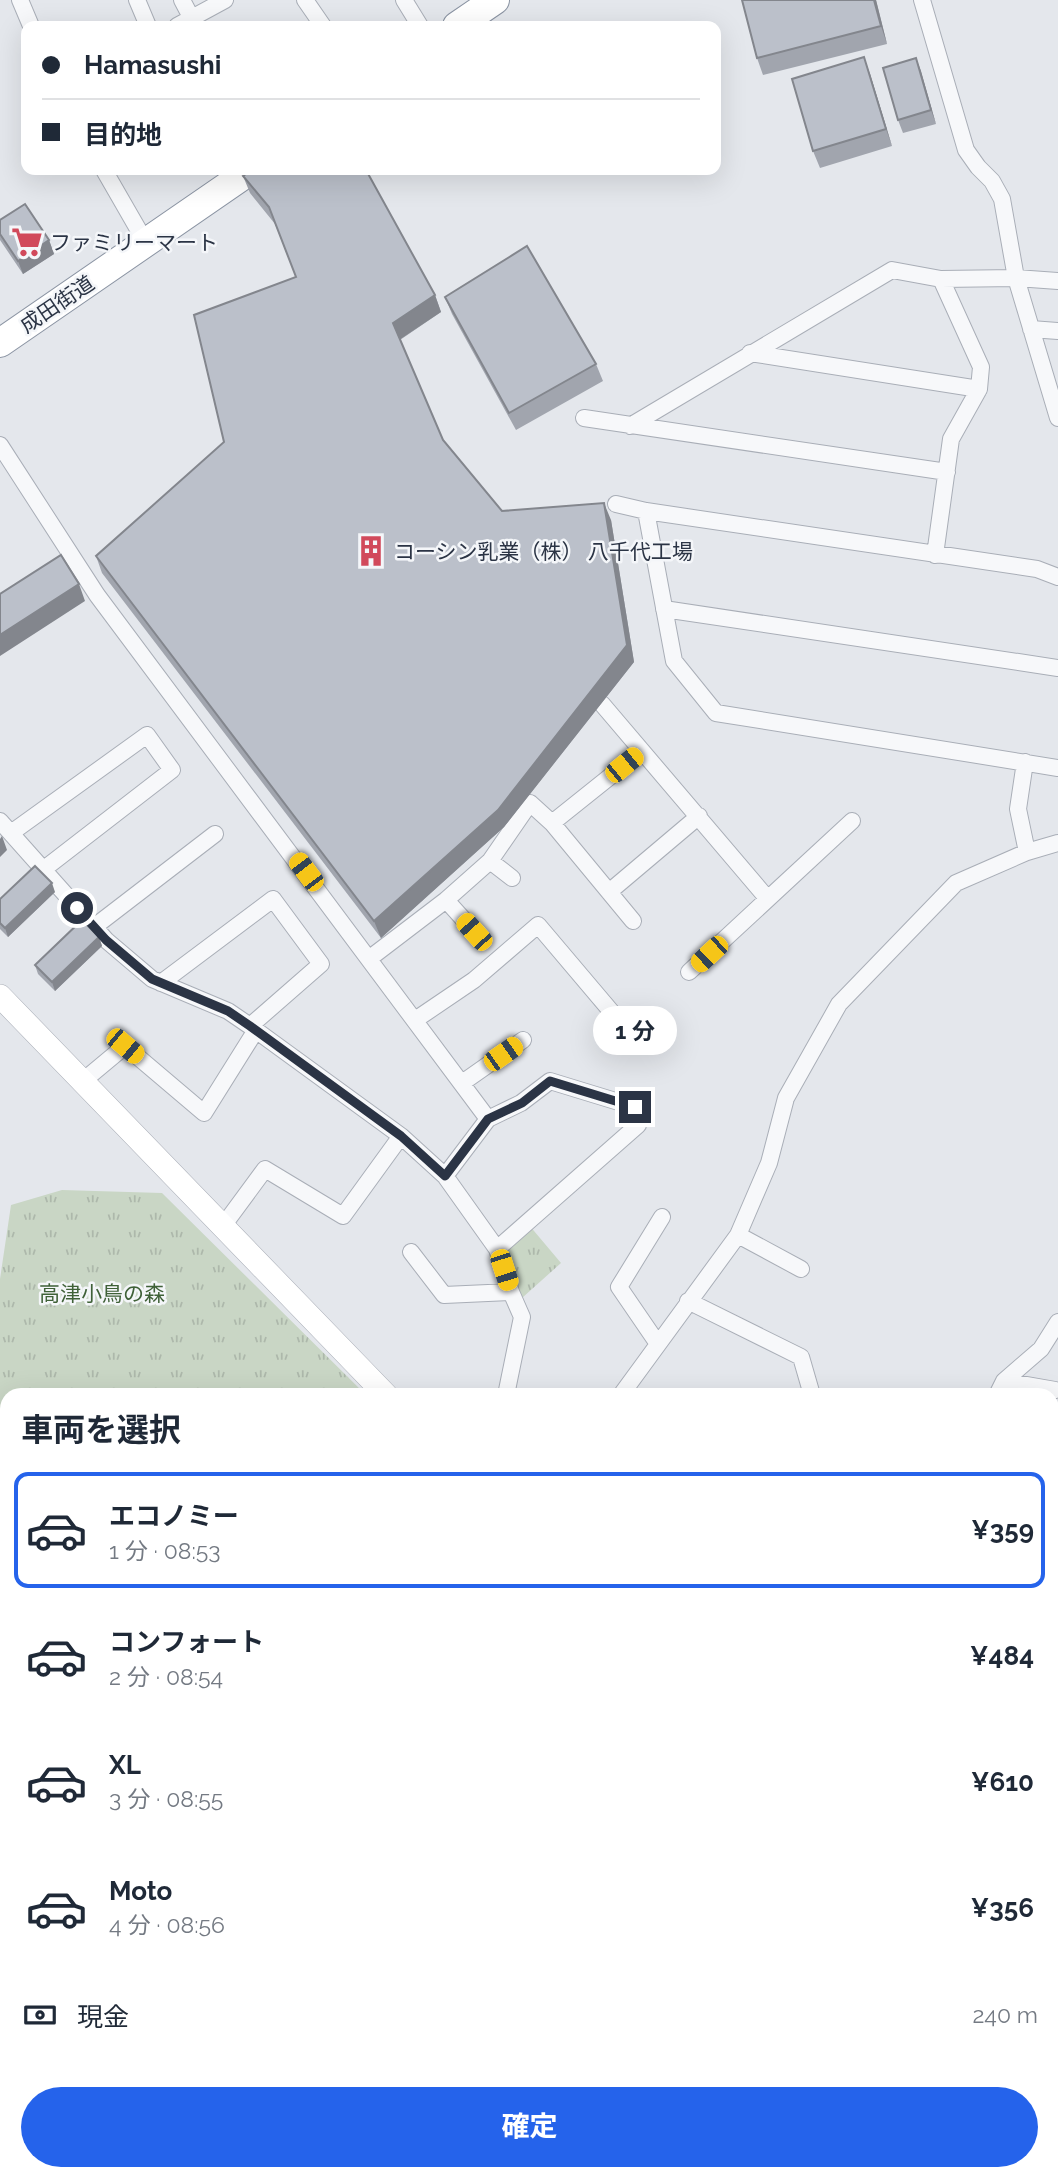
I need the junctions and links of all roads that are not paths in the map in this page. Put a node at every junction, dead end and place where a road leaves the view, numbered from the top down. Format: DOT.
graph roads {
  1 [pos="20,0"];
  2 [pos="137,0"];
  3 [pos="182,0"];
  4 [pos="225,0"];
  5 [pos="305,0"];
  6 [pos="404,0"];
  7 [pos="495,0"];
  8 [pos="922,0"];
  9 [pos="192,19"];
  10 [pos="29,21"];
  11 [pos="146,21"];
  12 [pos="188,21"];
  13 [pos="320,21"];
  14 [pos="417,21"];
  15 [pos="464,21"];
  16 [pos="107,175"];
  17 [pos="244,175"];
  18 [pos="146,243"];
  19 [pos="1016,278"];
  20 [pos="940,279"];
  21 [pos="1058,281"];
  22 [pos="1031,329"];
  23 [pos="1058,331"];
  24 [pos="0,343"];
  25 [pos="750,353"];
  26 [pos="979,389"];
  27 [pos="584,418"];
  28 [pos="1058,418"];
  29 [pos="630,426"];
  30 [pos="0,445"];
  31 [pos="947,472"];
  32 [pos="616,504"];
  33 [pos="646,511"];
  34 [pos="935,555"];
  35 [pos="1058,577"];
  36 [pos="664,609"];
  37 [pos="1058,668"];
  38 [pos="602,705"];
  39 [pos="642,751"];
  40 [pos="1025,762"];
  41 [pos="1058,768"];
  42 [pos="699,816"];
  43 [pos="852,821"];
  44 [pos="552,823"];
  45 [pos="6,827"];
  46 [pos="215,834"];
  47 [pos="1058,843"];
  48 [pos="1027,852"];
  49 [pos="490,861"];
  50 [pos="44,869"];
  51 [pos="512,878"];
  52 [pos="609,892"];
  53 [pos="767,898"];
  54 [pos="446,900"];
  55 [pos="633,921"];
  56 [pos="94,927"];
  57 [pos="474,932"];
  58 [pos="370,958"];
  59 [pos="690,972"];
  60 [pos="161,983"];
  61 [pos="0,996"];
  62 [pos="615,1016"];
  63 [pos="415,1020"];
  64 [pos="253,1028"];
  65 [pos="523,1040"];
  66 [pos="83,1082"];
  67 [pos="462,1083"];
  68 [pos="488,1119"];
  69 [pos="401,1136"];
  70 [pos="445,1176"];
  71 [pos="662,1217"];
  72 [pos="223,1226"];
  73 [pos="738,1235"];
  74 [pos="497,1249"];
  75 [pos="411,1252"];
  76 [pos="801,1269"];
  77 [pos="511,1292"];
  78 [pos="688,1301"];
  79 [pos="1057,1326"];
  80 [pos="658,1344"];
  81 [pos="379,1388"];
  82 [pos="507,1388"];
  83 [pos="626,1388"];
  84 [pos="810,1388"];
  85 [pos="1001,1388"];
  1 -- 10 [label="street"];
  2 -- 11 [label="street"];
  3 -- 9 [label="street"];
  4 -- 9 [label="street"];
  5 -- 13 [label="street"];
  6 -- 14 [label="street"];
  7 -- 15 [label="highway"];
  8 -- 19 [label="street"];
  9 -- 12 [label="street"];
  16 -- 18 [label="street"];
  17 -- 18 [label="highway, 成田街道"];
  18 -- 24 [label="highway, 成田街道"];
  19 -- 20 [label="street"];
  19 -- 21 [label="street"];
  19 -- 22 [label="street"];
  20 -- 25 [label="street"];
  20 -- 26 [label="street"];
  22 -- 23 [label="street"];
  22 -- 28 [label="street"];
  25 -- 26 [label="street"];
  25 -- 29 [label="street"];
  26 -- 31 [label="street"];
  27 -- 29 [label="street"];
  29 -- 31 [label="street"];
  30 -- 58 [label="street"];
  31 -- 34 [label="street"];
  32 -- 33 [label="street"];
  33 -- 34 [label="street"];
  33 -- 36 [label="street"];
  34 -- 35 [label="street"];
  36 -- 37 [label="street"];
  36 -- 40 [label="street"];
  38 -- 39 [label="street"];
  39 -- 42 [label="street"];
  39 -- 44 [label="street"];
  40 -- 41 [label="street"];
  40 -- 48 [label="street"];
  42 -- 52 [label="street"];
  42 -- 53 [label="street"];
  43 -- 53 [label="street"];
  44 -- 49 [label="street"];
  44 -- 52 [label="street"];
  45 -- 50 [label="street"];
  45 -- 50 [label="street"];
  46 -- 56 [label="street"];
  47 -- 48 [label="street"];
  48 -- 73 [label="street"];
  49 -- 51 [label="street"];
  49 -- 54 [label="street"];
  50 -- 56 [label="street"];
  52 -- 55 [label="street"];
  53 -- 59 [label="street"];
  54 -- 57 [label="street"];
  54 -- 58 [label="street"];
  56 -- 60 [label="street"];
  58 -- 63 [label="street"];
  60 -- 64 [label="street"];
  60 -- 64 [label="street"];
  61 -- 66 [label="street"];
  62 -- 63 [label="street"];
  63 -- 67 [label="street"];
  64 -- 66 [label="street"];
  64 -- 69 [label="street"];
  65 -- 67 [label="street"];
  66 -- 72 [label="street"];
  67 -- 68 [label="street"];
  68 -- 70 [label="street"];
  68 -- 74 [label="street"];
  69 -- 70 [label="street"];
  69 -- 72 [label="street"];
  70 -- 74 [label="street"];
  71 -- 80 [label="street"];
  72 -- 81 [label="street"];
  73 -- 76 [label="street"];
  73 -- 78 [label="street"];
  74 -- 77 [label="street"];
  75 -- 77 [label="street"];
  77 -- 82 [label="street"];
  78 -- 80 [label="street"];
  78 -- 84 [label="street"];
  79 -- 85 [label="street"];
  80 -- 83 [label="street"];
}
